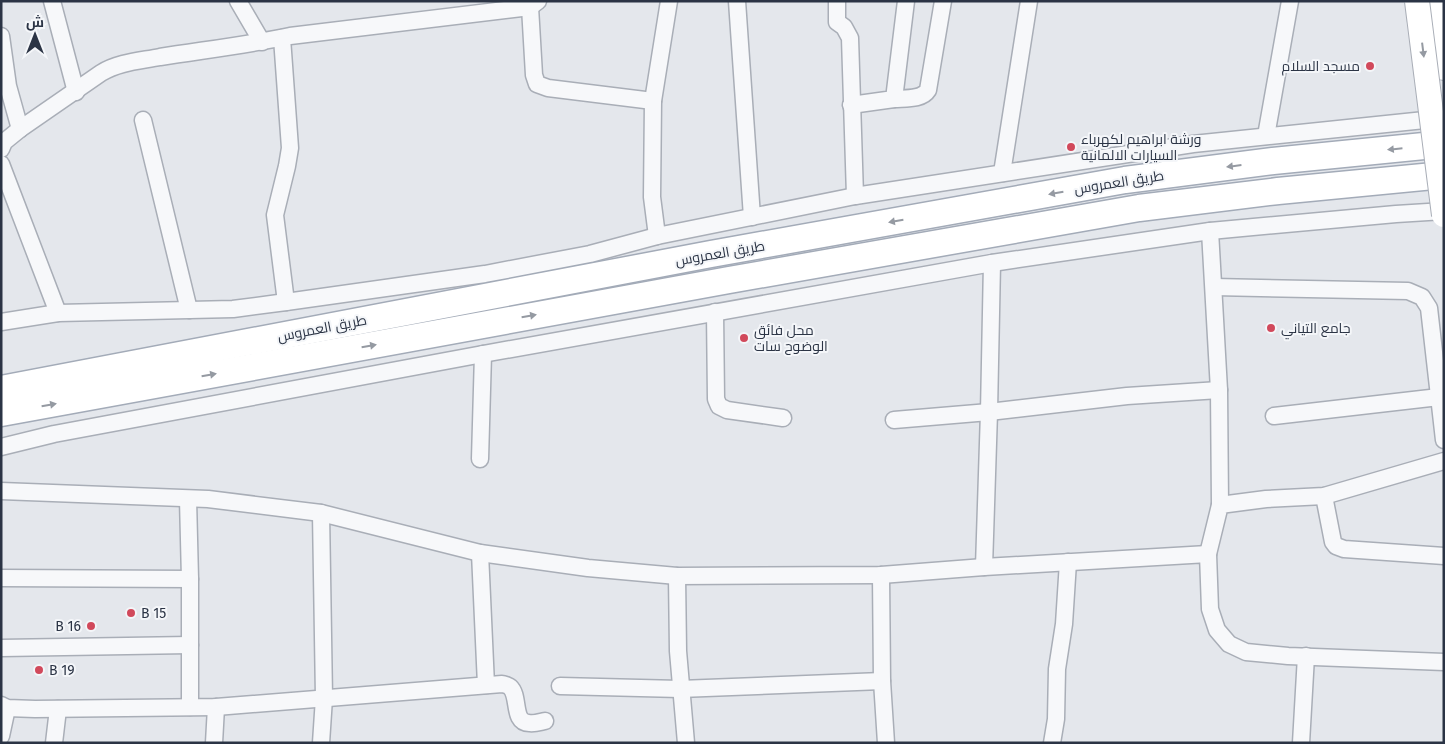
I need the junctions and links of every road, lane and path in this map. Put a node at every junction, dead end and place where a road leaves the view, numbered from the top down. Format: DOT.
graph roads {
  1 [pos="52,1"];
  2 [pos="238,1"];
  3 [pos="669,1"];
  4 [pos="737,1"];
  5 [pos="837,1"];
  6 [pos="906,1"];
  7 [pos="943,1"];
  8 [pos="1029,1"];
  9 [pos="1290,1"];
  10 [pos="1418,1"];
  11 [pos="1436,1"];
  12 [pos="534,4"];
  13 [pos="1,36"];
  14 [pos="282,38"];
  15 [pos="262,42"];
  16 [pos="1444,68"];
  17 [pos="76,92"];
  18 [pos="894,99"];
  19 [pos="653,101"];
  20 [pos="851,105"];
  21 [pos="1444,118"];
  22 [pos="143,120"];
  23 [pos="20,130"];
  24 [pos="1266,136"];
  25 [pos="1444,145"];
  26 [pos="1,149"];
  27 [pos="3,173"];
  28 [pos="1002,173"];
  29 [pos="1444,175"];
  30 [pos="856,196"];
  31 [pos="1444,211"];
  32 [pos="1444,215"];
  33 [pos="752,217"];
  34 [pos="1210,231"];
  35 [pos="657,236"];
  36 [pos="992,263"];
  37 [pos="1214,287"];
  38 [pos="286,302"];
  39 [pos="189,310"];
  40 [pos="715,312"];
  41 [pos="58,313"];
  42 [pos="1,322"];
  43 [pos="483,354"];
  44 [pos="5,387"];
  45 [pos="1219,390"];
  46 [pos="1439,397"];
  47 [pos="989,412"];
  48 [pos="1,413"];
  49 [pos="1274,416"];
  50 [pos="783,418"];
  51 [pos="894,420"];
  52 [pos="1444,440"];
  53 [pos="1,447"];
  54 [pos="480,459"];
  55 [pos="1444,461"];
  56 [pos="1,491"];
  57 [pos="1324,496"];
  58 [pos="188,499"];
  59 [pos="1220,505"];
  60 [pos="321,513"];
  61 [pos="480,553"];
  62 [pos="1208,554"];
  63 [pos="1444,556"];
  64 [pos="1068,562"];
  65 [pos="984,567"];
  66 [pos="882,574"];
  67 [pos="677,576"];
  68 [pos="1,578"];
  69 [pos="190,579"];
  70 [pos="190,645"];
  71 [pos="1,648"];
  72 [pos="1306,656"];
  73 [pos="1444,662"];
  74 [pos="882,682"];
  75 [pos="486,685"];
  76 [pos="560,686"];
  77 [pos="680,689"];
  78 [pos="324,698"];
  79 [pos="4,707"];
  80 [pos="190,707"];
  81 [pos="216,707"];
  82 [pos="58,709"];
  83 [pos="545,721"];
  84 [pos="1,736"];
  85 [pos="54,743"];
  86 [pos="214,743"];
  87 [pos="321,743"];
  88 [pos="686,743"];
  89 [pos="886,743"];
  90 [pos="1052,743"];
  91 [pos="1301,743"];
  1 -- 17 [label="street"];
  2 -- 15 [label="street"];
  3 -- 19 [label="street"];
  4 -- 33 [label="street"];
  5 -- 20 [label="street"];
  6 -- 18 [label="street"];
  7 -- 18 [label="street"];
  8 -- 28 [label="street"];
  9 -- 24 [label="street"];
  10 -- 32 [label="main road, one-way, bridge"];
  11 -- 16 [label="main road"];
  12 -- 14 [label="street"];
  12 -- 19 [label="street"];
  13 -- 23 [label="street"];
  14 -- 15 [label="street"];
  14 -- 38 [label="street"];
  15 -- 17 [label="street"];
  17 -- 23 [label="street"];
  18 -- 20 [label="street"];
  19 -- 35 [label="street"];
  20 -- 30 [label="street"];
  21 -- 24 [label="street"];
  22 -- 39 [label="street"];
  23 -- 26 [label="street"];
  24 -- 28 [label="street"];
  25 -- 44 [label="main road, طريق العمروس, one-way"];
  27 -- 41 [label="street"];
  28 -- 30 [label="street"];
  48 -- 29 [label="main road, طريق العمروس, one-way"];
  30 -- 33 [label="street"];
  31 -- 34 [label="street"];
  33 -- 35 [label="street"];
  34 -- 36 [label="street"];
  34 -- 37 [label="street"];
  35 -- 38 [label="street"];
  36 -- 40 [label="street"];
  36 -- 47 [label="street"];
  37 -- 45 [label="street"];
  37 -- 46 [label="street"];
  38 -- 39 [label="street"];
  39 -- 41 [label="street"];
  40 -- 43 [label="street"];
  40 -- 50 [label="street"];
  41 -- 42 [label="street"];
  43 -- 53 [label="street"];
  43 -- 54 [label="street"];
  45 -- 47 [label="street"];
  45 -- 59 [label="street"];
  46 -- 49 [label="street"];
  46 -- 52 [label="street"];
  47 -- 51 [label="street"];
  47 -- 65 [label="street"];
  55 -- 57 [label="street"];
  56 -- 58 [label="street"];
  57 -- 59 [label="street"];
  57 -- 63 [label="street"];
  58 -- 60 [label="street"];
  58 -- 69 [label="street"];
  59 -- 62 [label="street"];
  60 -- 61 [label="street"];
  60 -- 78 [label="street"];
  61 -- 67 [label="street"];
  61 -- 75 [label="street"];
  62 -- 64 [label="street"];
  62 -- 72 [label="street"];
  64 -- 65 [label="street"];
  64 -- 90 [label="street"];
  65 -- 66 [label="street"];
  66 -- 67 [label="street"];
  66 -- 74 [label="street"];
  67 -- 77 [label="street"];
  68 -- 69 [label="street"];
  69 -- 70 [label="street"];
  70 -- 71 [label="street"];
  70 -- 80 [label="street"];
  72 -- 73 [label="street"];
  72 -- 91 [label="street"];
  74 -- 77 [label="street"];
  74 -- 89 [label="street"];
  75 -- 78 [label="street"];
  75 -- 83 [label="street"];
  76 -- 77 [label="street"];
  77 -- 88 [label="street"];
  78 -- 81 [label="street"];
  78 -- 87 [label="street"];
  79 -- 82 [label="street"];
  79 -- 84 [label="street"];
  80 -- 81 [label="street"];
  80 -- 82 [label="street"];
  81 -- 86 [label="street"];
  82 -- 85 [label="street"];
}
